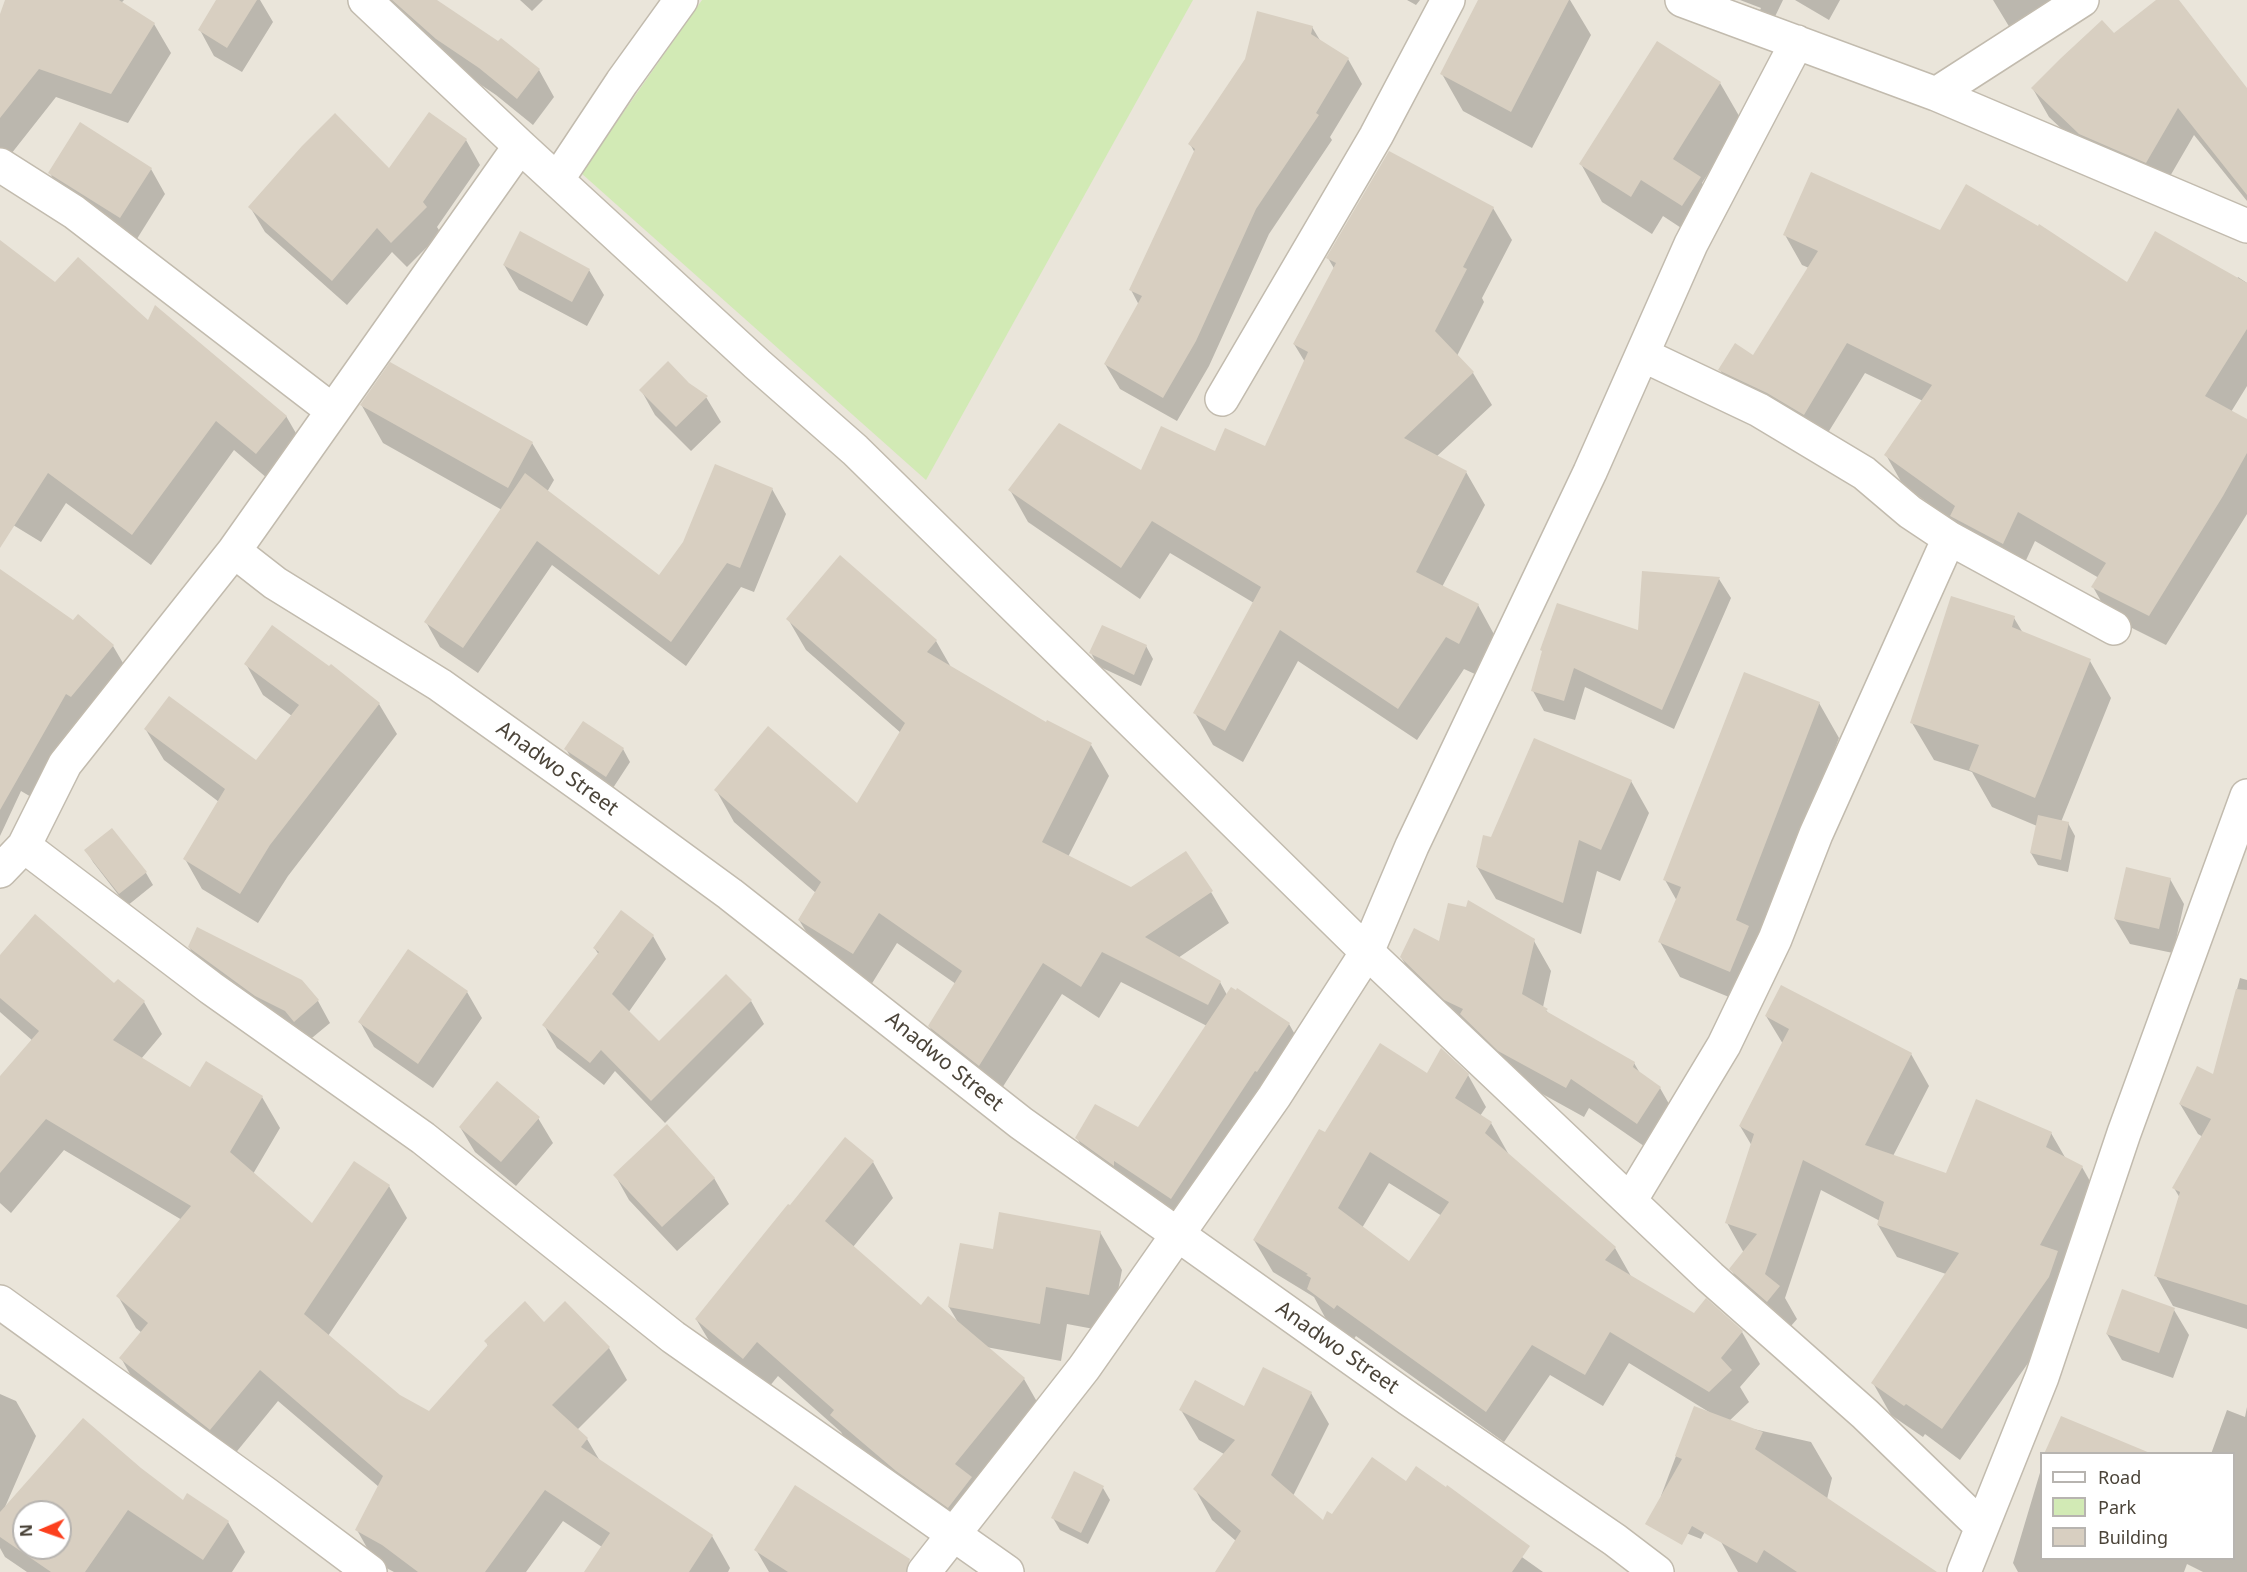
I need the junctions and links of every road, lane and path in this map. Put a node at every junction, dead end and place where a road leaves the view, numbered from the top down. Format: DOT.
graph roads {
  1 [pos="365,0"];
  2 [pos="681,0"];
  3 [pos="1448,0"];
  4 [pos="1682,0"];
  5 [pos="2082,0"];
  6 [pos="1797,42"];
  7 [pos="1936,94"];
  8 [pos="520,146"];
  9 [pos="0,165"];
  10 [pos="557,180"];
  11 [pos="2247,226"];
  12 [pos="1643,355"];
  13 [pos="1222,399"];
  14 [pos="333,411"];
  15 [pos="1949,538"];
  16 [pos="234,551"];
  17 [pos="2114,628"];
  18 [pos="2247,796"];
  19 [pos="24,846"];
  20 [pos="0,871"];
  21 [pos="1367,952"];
  22 [pos="1630,1200"];
  23 [pos="1177,1234"];
  24 [pos="0,1302"];
  25 [pos="1981,1526"];
  26 [pos="953,1532"];
  27 [pos="370,1572"];
  28 [pos="924,1572"];
  29 [pos="1007,1572"];
  30 [pos="1657,1572"];
  31 [pos="1964,1572"];
  1 -- 8 [label="street"];
  2 -- 10 [label="street"];
  3 -- 13 [label="street"];
  4 -- 6 [label="street"];
  5 -- 7 [label="street"];
  6 -- 7 [label="street"];
  6 -- 12 [label="street"];
  7 -- 11 [label="street"];
  8 -- 10 [label="street"];
  8 -- 14 [label="street"];
  9 -- 14 [label="street"];
  10 -- 21 [label="street"];
  12 -- 15 [label="street"];
  12 -- 21 [label="street"];
  14 -- 16 [label="street"];
  15 -- 17 [label="street"];
  15 -- 22 [label="street"];
  16 -- 19 [label="street"];
  16 -- 23 [label="street, Anadwo Street"];
  18 -- 25 [label="street"];
  19 -- 20 [label="street"];
  19 -- 26 [label="street"];
  21 -- 22 [label="street"];
  21 -- 23 [label="street"];
  22 -- 25 [label="street"];
  23 -- 26 [label="street"];
  23 -- 30 [label="street, Anadwo Street"];
  24 -- 27 [label="street"];
  25 -- 31 [label="street"];
  26 -- 28 [label="street"];
  26 -- 29 [label="street"];
}
